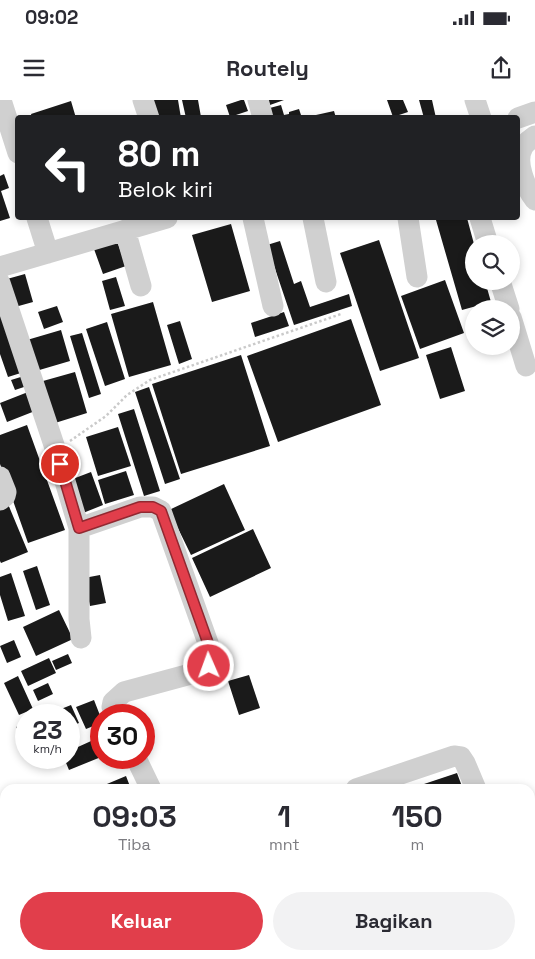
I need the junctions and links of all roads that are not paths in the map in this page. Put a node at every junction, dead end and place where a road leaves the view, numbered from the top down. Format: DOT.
graph roads {
  1 [pos="1,100"];
  2 [pos="143,100"];
  3 [pos="258,100"];
  4 [pos="475,100"];
  5 [pos="535,112"];
  6 [pos="148,115"];
  7 [pos="262,115"];
  8 [pos="480,115"];
  9 [pos="520,117"];
  10 [pos="535,136"];
  11 [pos="15,144"];
  12 [pos="520,156"];
  13 [pos="520,163"];
  14 [pos="535,200"];
  15 [pos="39,220"];
  16 [pos="160,220"];
  17 [pos="253,220"];
  18 [pos="313,220"];
  19 [pos="408,220"];
  20 [pos="481,220"];
  21 [pos="125,230"];
  22 [pos="485,235"];
  23 [pos="48,253"];
  24 [pos="0,267"];
  25 [pos="417,277"];
  26 [pos="326,282"];
  27 [pos="0,283"];
  28 [pos="140,286"];
  29 [pos="273,306"];
  30 [pos="520,346"];
  31 [pos="526,366"];
  32 [pos="0,477"];
  33 [pos="0,500"];
  34 [pos="79,528"];
  35 [pos="81,638"];
  36 [pos="113,704"];
  37 [pos="141,769"];
  38 [pos="149,784"];
  39 [pos="371,784"];
  40 [pos="474,784"];
  1 -- 11 [label="street"];
  2 -- 6 [label="street"];
  3 -- 7 [label="street"];
  4 -- 8 [label="street"];
  5 -- 9 [label="street"];
  10 -- 12 [label="street"];
  13 -- 14 [label="street"];
  15 -- 23 [label="street"];
  16 -- 21 [label="street"];
  17 -- 29 [label="street"];
  18 -- 26 [label="street"];
  19 -- 25 [label="street"];
  20 -- 22 [label="street"];
  21 -- 23 [label="street"];
  21 -- 28 [label="street"];
  23 -- 24 [label="street"];
  27 -- 34 [label="street"];
  30 -- 31 [label="street"];
  32 -- 33 [label="street"];
  34 -- 35 [label="street"];
  34 -- 36 [label="street"];
  37 -- 38 [label="street"];
  39 -- 40 [label="street"];
}
